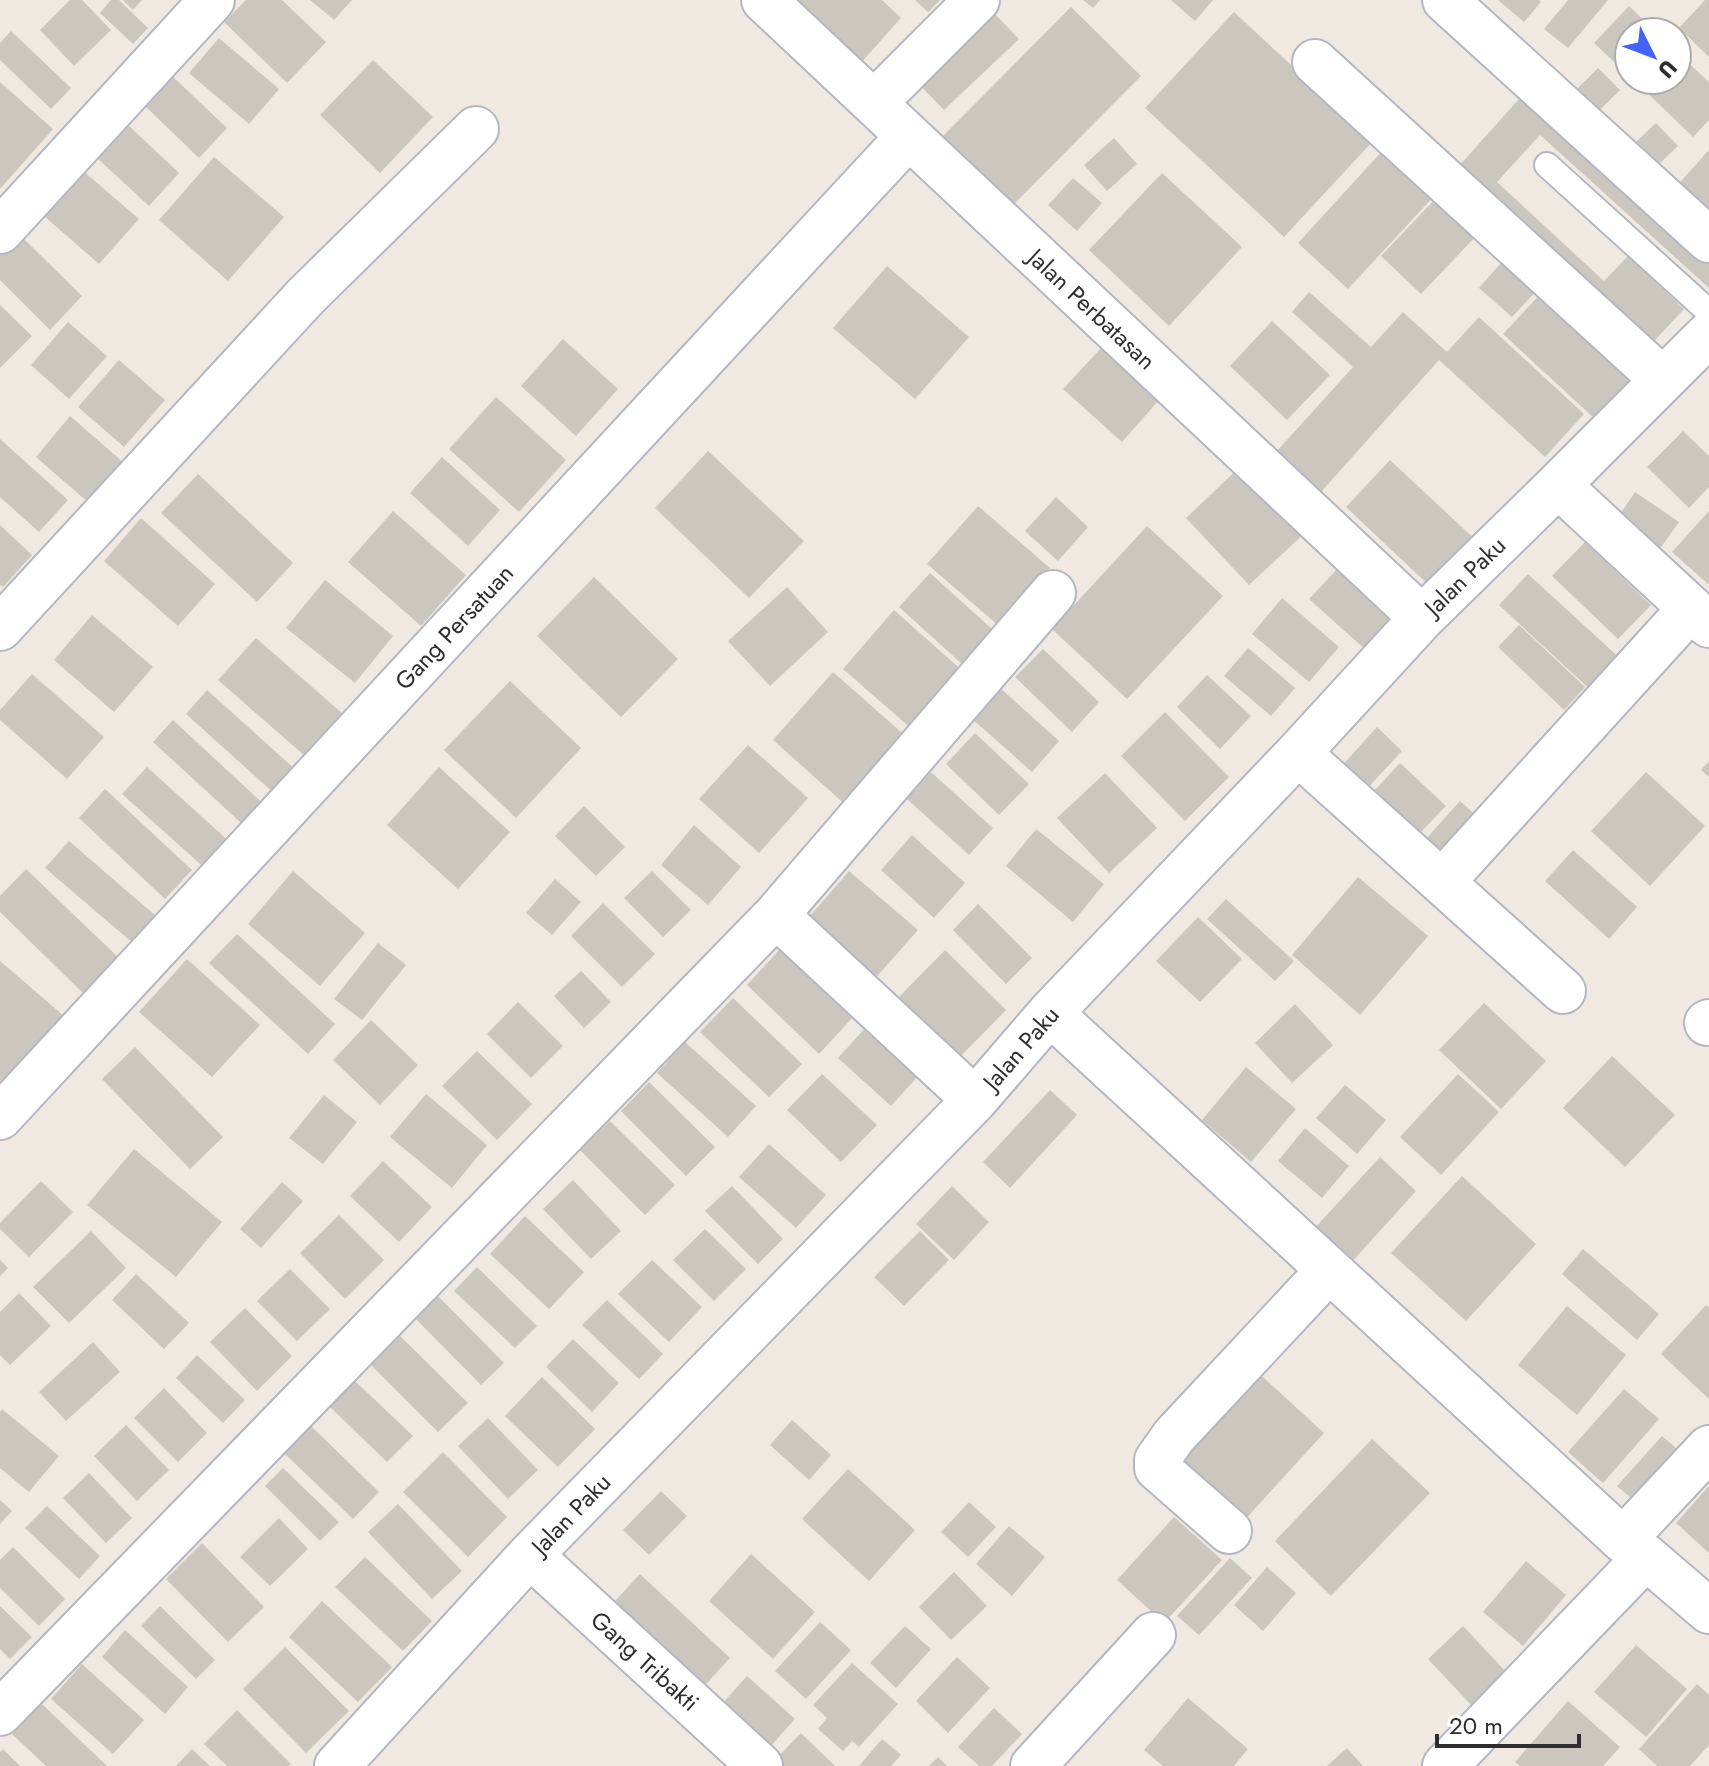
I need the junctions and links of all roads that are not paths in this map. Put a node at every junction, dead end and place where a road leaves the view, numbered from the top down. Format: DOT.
graph roads {
  1 [pos="212,0"];
  2 [pos="764,0"];
  3 [pos="977,0"];
  4 [pos="1445,0"];
  5 [pos="1315,62"];
  6 [pos="874,103"];
  7 [pos="476,129"];
  8 [pos="908,137"];
  9 [pos="1547,165"];
  10 [pos="0,231"];
  11 [pos="1709,240"];
  12 [pos="1709,312"];
  13 [pos="1709,334"];
  14 [pos="1663,380"];
  15 [pos="1558,485"];
  16 [pos="1053,593"];
  17 [pos="1700,616"];
  18 [pos="1422,618"];
  19 [pos="0,628"];
  20 [pos="1298,753"];
  21 [pos="1442,882"];
  22 [pos="776,915"];
  23 [pos="1563,991"];
  24 [pos="1050,1013"];
  25 [pos="975,1100"];
  26 [pos="3,1109"];
  27 [pos="1329,1270"];
  28 [pos="1709,1448"];
  29 [pos="1229,1531"];
  30 [pos="1635,1548"];
  31 [pos="530,1555"];
  32 [pos="1709,1611"];
  33 [pos="1153,1635"];
  34 [pos="0,1713"];
  35 [pos="337,1766"];
  36 [pos="760,1766"];
  37 [pos="1033,1766"];
  38 [pos="1445,1766"];
  1 -- 10 [label="street"];
  2 -- 6 [label="street, Jalan Perbatasan"];
  3 -- 6 [label="street"];
  4 -- 11 [label="street"];
  5 -- 14 [label="street"];
  6 -- 8 [label="street, Jalan Perbatasan"];
  7 -- 19 [label="street"];
  8 -- 18 [label="street, Jalan Perbatasan"];
  8 -- 26 [label="street, Gang Persatuan"];
  9 -- 12 [label="lane"];
  13 -- 14 [label="street, Jalan Paku"];
  14 -- 15 [label="street, Jalan Paku"];
  15 -- 17 [label="street"];
  15 -- 18 [label="street, Jalan Paku"];
  16 -- 22 [label="street"];
  17 -- 21 [label="street"];
  18 -- 20 [label="street, Jalan Paku"];
  20 -- 21 [label="street"];
  20 -- 24 [label="street, Jalan Paku"];
  21 -- 23 [label="street"];
  22 -- 25 [label="street"];
  22 -- 34 [label="street"];
  24 -- 25 [label="street, Jalan Paku"];
  24 -- 27 [label="street"];
  25 -- 31 [label="street, Jalan Paku"];
  27 -- 29 [label="street"];
  27 -- 30 [label="street"];
  28 -- 30 [label="street"];
  30 -- 32 [label="street"];
  30 -- 38 [label="street"];
  31 -- 35 [label="street, Jalan Paku"];
  31 -- 36 [label="street, Gang Tribakti"];
  33 -- 37 [label="street"];
}
